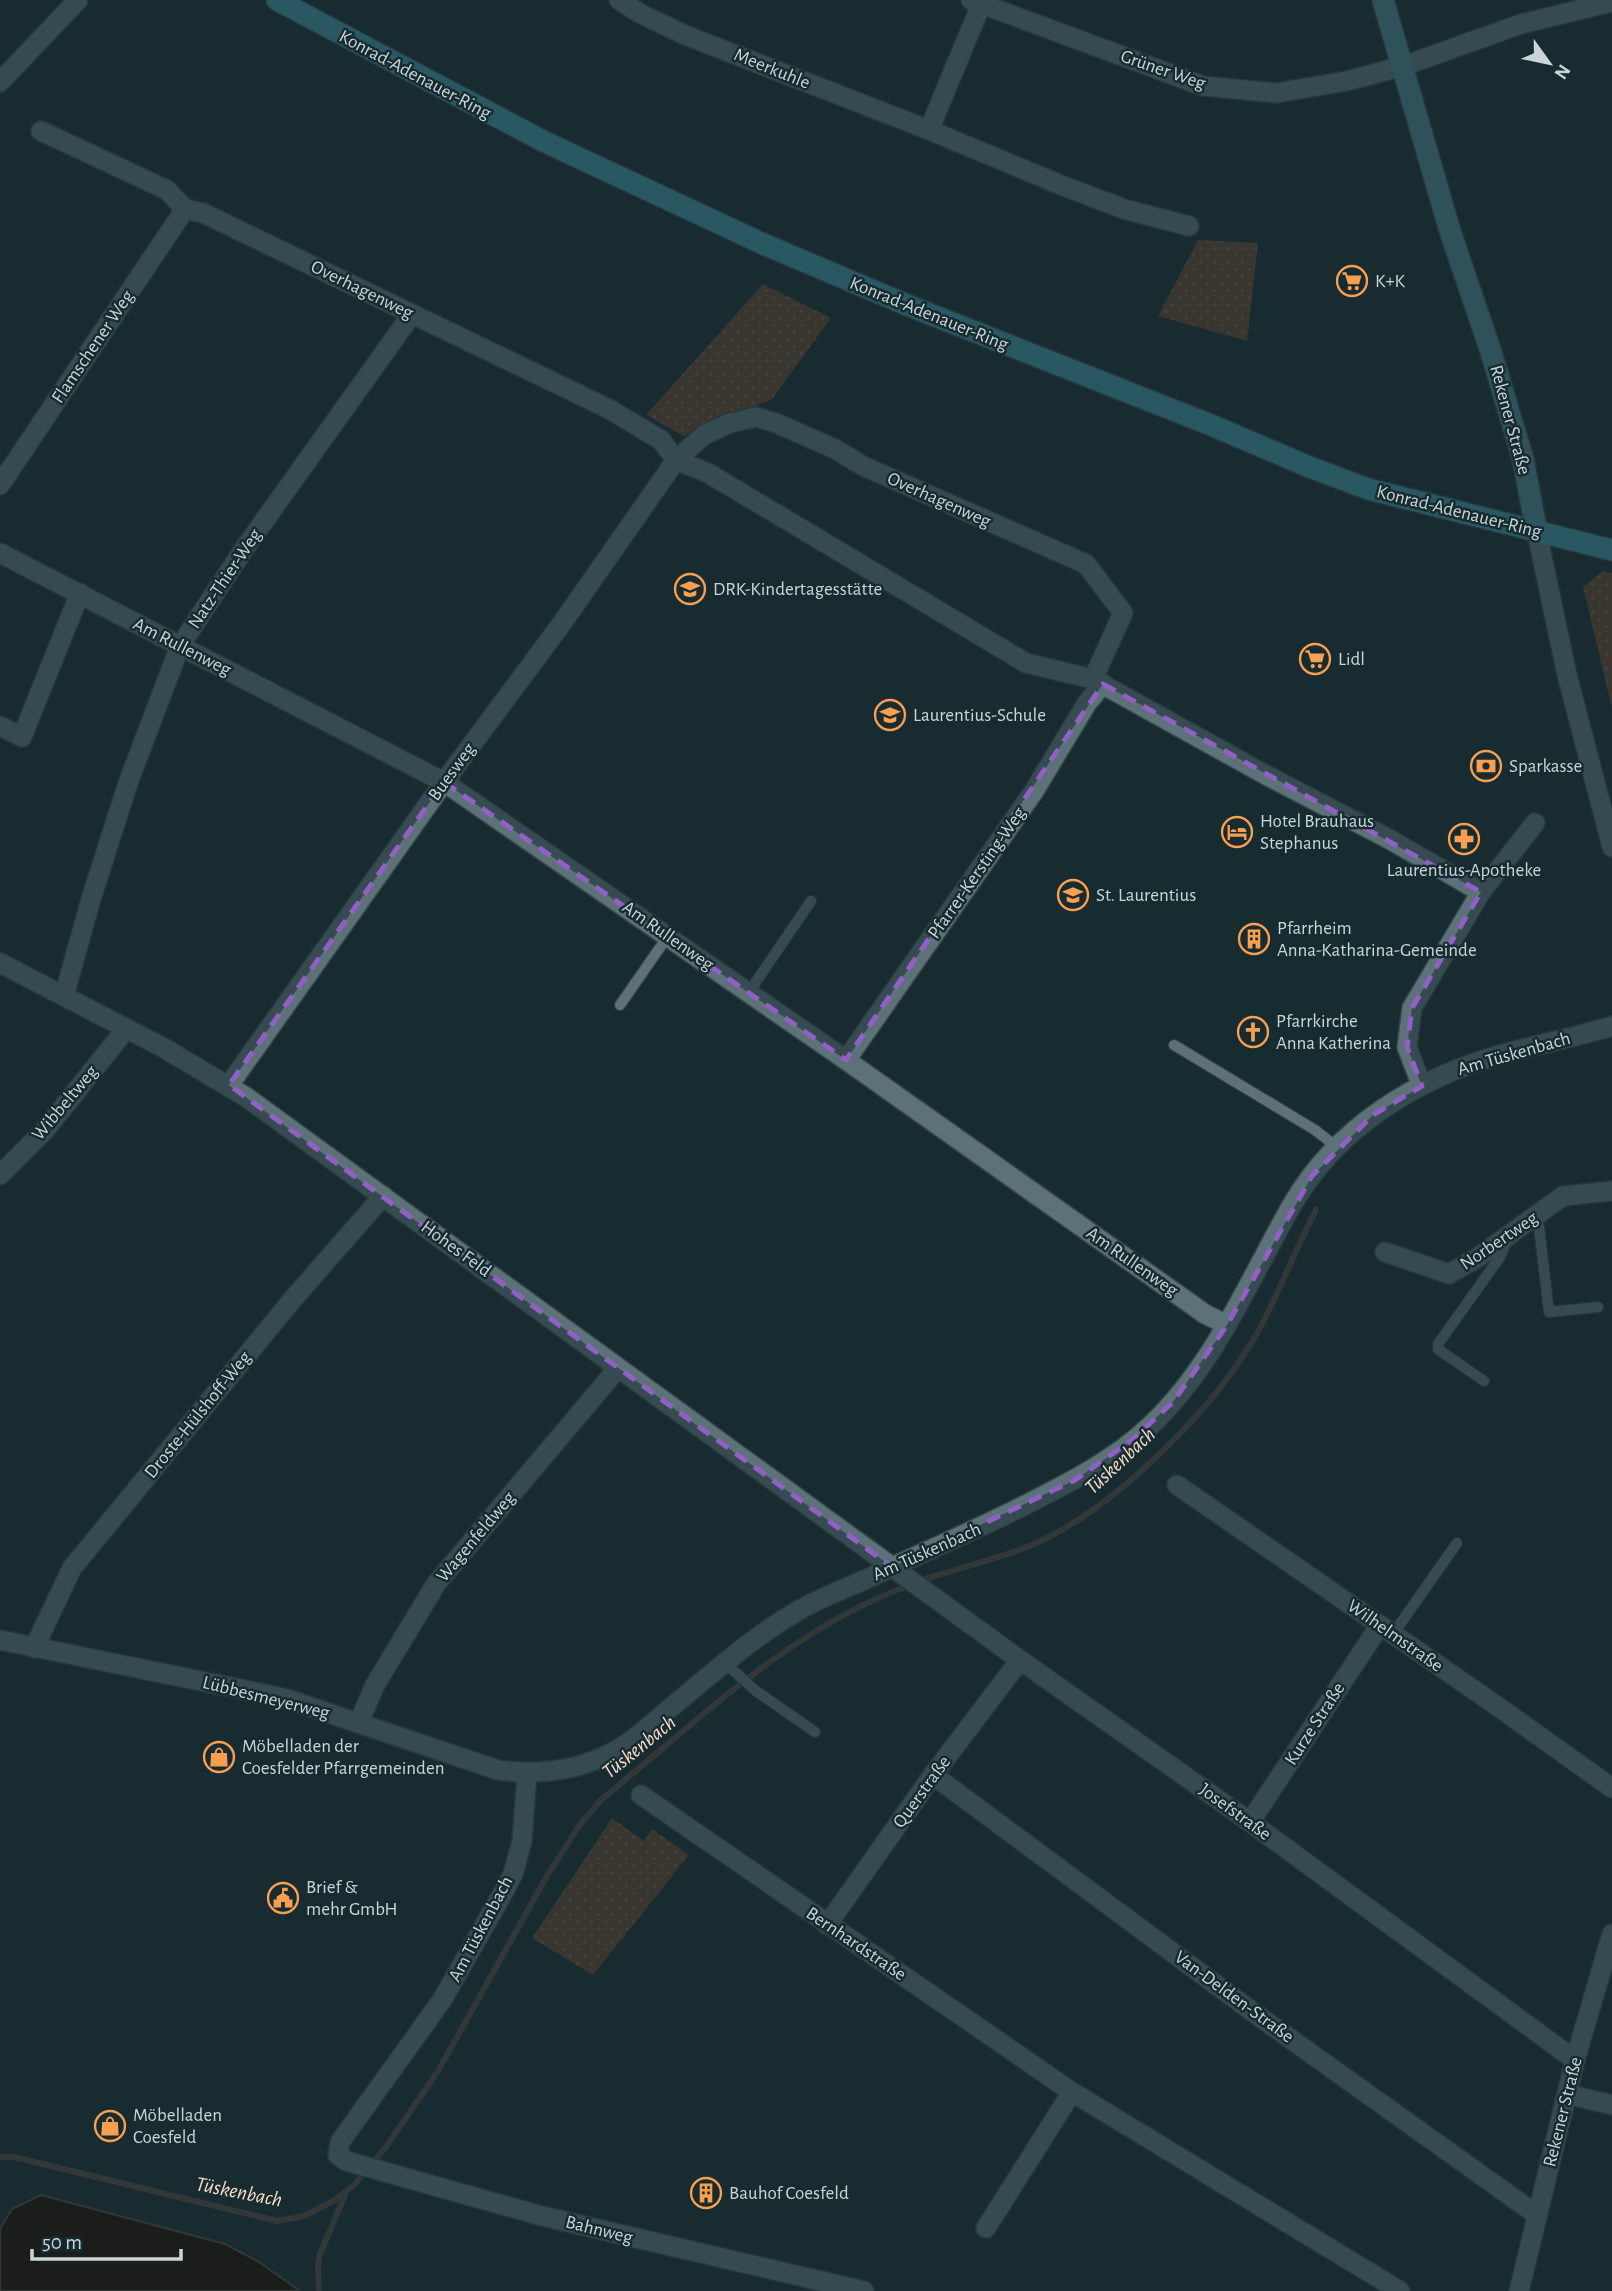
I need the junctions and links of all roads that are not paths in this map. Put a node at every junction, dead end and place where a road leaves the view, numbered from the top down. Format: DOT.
graph roads {
  1 [pos="78,0"];
  2 [pos="277,0"];
  3 [pos="619,0"];
  4 [pos="1383,0"];
  5 [pos="978,1"];
  6 [pos="1612,2"];
  7 [pos="1404,66"];
  8 [pos="0,82"];
  9 [pos="929,130"];
  10 [pos="41,131"];
  11 [pos="185,209"];
  12 [pos="1189,226"];
  13 [pos="412,314"];
  14 [pos="676,460"];
  15 [pos="0,485"];
  16 [pos="1537,533"];
  17 [pos="1612,550"];
  18 [pos="0,553"];
  19 [pos="80,593"];
  20 [pos="180,646"];
  21 [pos="1098,681"];
  22 [pos="0,726"];
  23 [pos="444,782"];
  24 [pos="1535,823"];
  25 [pos="1612,847"];
  26 [pos="1481,892"];
  27 [pos="810,901"];
  28 [pos="668,936"];
  29 [pos="0,963"];
  30 [pos="749,992"];
  31 [pos="64,996"];
  32 [pos="620,1004"];
  33 [pos="1612,1026"];
  34 [pos="126,1029"];
  35 [pos="1174,1045"];
  36 [pos="846,1059"];
  37 [pos="229,1085"];
  38 [pos="1422,1086"];
  39 [pos="1337,1147"];
  40 [pos="0,1175"];
  41 [pos="1612,1191"];
  42 [pos="383,1196"];
  43 [pos="1535,1216"];
  44 [pos="1508,1236"];
  45 [pos="1385,1252"];
  46 [pos="1598,1307"];
  47 [pos="1227,1325"];
  48 [pos="618,1368"];
  49 [pos="1484,1381"];
  50 [pos="1177,1485"];
  51 [pos="1457,1543"];
  52 [pos="895,1569"];
  53 [pos="1387,1630"];
  54 [pos="0,1640"];
  55 [pos="34,1648"];
  56 [pos="1020,1660"];
  57 [pos="730,1668"];
  58 [pos="359,1722"];
  59 [pos="815,1732"];
  60 [pos="527,1774"];
  61 [pos="933,1775"];
  62 [pos="1612,1788"];
  63 [pos="640,1794"];
  64 [pos="1250,1822"];
  65 [pos="827,1925"];
  66 [pos="1612,1934"];
  67 [pos="1575,2060"];
  68 [pos="1072,2092"];
  69 [pos="1567,2094"];
  70 [pos="1612,2105"];
  71 [pos="342,2158"];
  72 [pos="1537,2215"];
  73 [pos="986,2228"];
  74 [pos="864,2291"];
  75 [pos="1400,2291"];
  76 [pos="1519,2291"];
  1 -- 8 [label="street"];
  2 -- 16 [label="main road, Konrad-Adenauer-Ring"];
  3 -- 9 [label="street, Meerkuhle"];
  4 -- 7 [label="street, Rekener Straße"];
  5 -- 7 [label="street, Grüner Weg"];
  5 -- 9 [label="street"];
  6 -- 7 [label="street, Grüner Weg"];
  7 -- 16 [label="street, Rekener Straße"];
  9 -- 12 [label="street, Meerkuhle"];
  10 -- 11 [label="street, Overhagenweg"];
  11 -- 13 [label="street, Overhagenweg"];
  11 -- 15 [label="street, Flamschener Weg"];
  13 -- 14 [label="street, Overhagenweg"];
  13 -- 20 [label="street, Natz-Thier-Weg"];
  14 -- 21 [label="street, Overhagenweg"];
  14 -- 21 [label="street, Overhagenweg"];
  14 -- 23 [label="street, Buesweg"];
  16 -- 17 [label="main road, Konrad-Adenauer-Ring"];
  16 -- 25 [label="street, Rekener Straße"];
  18 -- 19 [label="street, Am Rullenweg"];
  19 -- 20 [label="street, Am Rullenweg"];
  19 -- 22 [label="street"];
  20 -- 23 [label="street, Am Rullenweg"];
  20 -- 31 [label="street, Natz-Thier-Weg"];
  21 -- 26 [label="street, Overhagenweg"];
  21 -- 36 [label="street, Pfarrer-Kersting-Weg"];
  23 -- 28 [label="street, Am Rullenweg"];
  23 -- 37 [label="street, Buesweg"];
  24 -- 26 [label="street"];
  26 -- 38 [label="street"];
  27 -- 30 [label="lane"];
  28 -- 30 [label="street, Am Rullenweg"];
  28 -- 32 [label="lane"];
  29 -- 31 [label="street, Hohes Feld"];
  30 -- 36 [label="street, Am Rullenweg"];
  31 -- 34 [label="street, Hohes Feld"];
  33 -- 38 [label="street, Am Tüskenbach"];
  34 -- 37 [label="street, Hohes Feld"];
  34 -- 40 [label="street, Wibbeltweg"];
  35 -- 39 [label="lane"];
  36 -- 47 [label="street, Am Rullenweg"];
  37 -- 42 [label="street, Hohes Feld"];
  38 -- 39 [label="street, Am Tüskenbach"];
  39 -- 47 [label="street, Am Tüskenbach"];
  41 -- 43 [label="street, Norbertweg"];
  42 -- 48 [label="street, Hohes Feld"];
  42 -- 55 [label="street, Droste-Hülshoff-Weg"];
  43 -- 44 [label="street, Norbertweg"];
  43 -- 46 [label="lane"];
  44 -- 45 [label="street, Norbertweg"];
  44 -- 49 [label="lane"];
  47 -- 52 [label="street, Am Tüskenbach"];
  48 -- 52 [label="street, Hohes Feld"];
  48 -- 58 [label="street, Wagenfeldweg"];
  50 -- 53 [label="street, Wilhelmstraße"];
  51 -- 53 [label="lane"];
  52 -- 56 [label="street, Josefstraße"];
  52 -- 57 [label="street, Am Tüskenbach"];
  53 -- 62 [label="street, Wilhelmstraße"];
  53 -- 64 [label="street, Kurze Straße"];
  54 -- 55 [label="street, Lübbesmeyerweg"];
  55 -- 58 [label="street, Lübbesmeyerweg"];
  56 -- 61 [label="street, Querstraße"];
  56 -- 64 [label="street, Josefstraße"];
  57 -- 59 [label="lane"];
  57 -- 60 [label="street, Am Tüskenbach"];
  58 -- 60 [label="street, Lübbesmeyerweg"];
  60 -- 71 [label="street, Am Tüskenbach"];
  61 -- 65 [label="street, Querstraße"];
  61 -- 72 [label="street, Van-Delden-Straße"];
  63 -- 65 [label="street, Bernhardstraße"];
  64 -- 67 [label="street, Josefstraße"];
  65 -- 68 [label="street, Bernhardstraße"];
  66 -- 67 [label="street, Rekener Straße"];
  67 -- 69 [label="street, Rekener Straße"];
  68 -- 73 [label="street"];
  68 -- 75 [label="street, Bernhardstraße"];
  69 -- 70 [label="street"];
  69 -- 72 [label="street, Rekener Straße"];
  71 -- 74 [label="street, Bahnweg"];
  72 -- 76 [label="street, Rekener Straße"];
}
